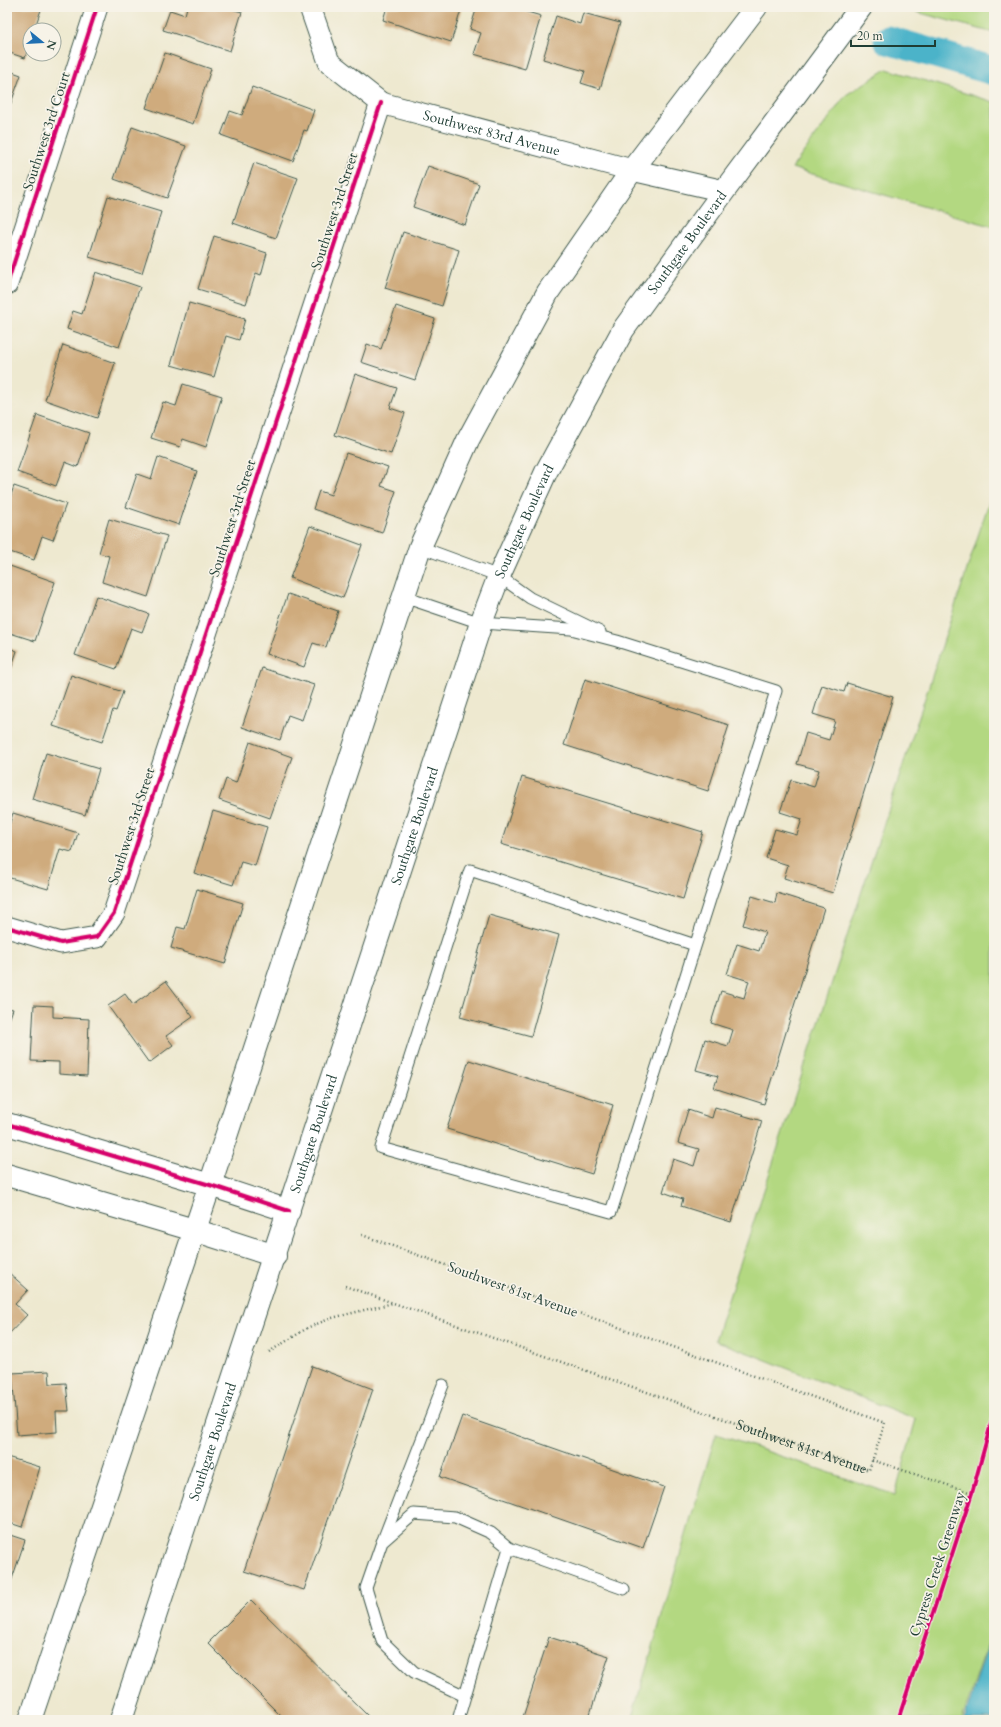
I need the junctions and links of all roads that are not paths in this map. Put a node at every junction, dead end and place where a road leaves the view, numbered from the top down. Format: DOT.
graph roads {
  1 [pos="98,7"];
  2 [pos="310,7"];
  3 [pos="756,7"];
  4 [pos="861,7"];
  5 [pos="381,102"];
  6 [pos="632,170"];
  7 [pos="724,192"];
  8 [pos="7,284"];
  9 [pos="420,547"];
  10 [pos="499,576"];
  11 [pos="404,596"];
  12 [pos="481,624"];
  13 [pos="617,641"];
  14 [pos="7,927"];
  15 [pos="695,945"];
  16 [pos="7,1124"];
  17 [pos="7,1175"];
  18 [pos="210,1185"];
  19 [pos="290,1211"];
  20 [pos="194,1230"];
  21 [pos="275,1256"];
  22 [pos="443,1385"];
  23 [pos="382,1542"];
  24 [pos="509,1548"];
  25 [pos="624,1589"];
  26 [pos="465,1696"];
  27 [pos="30,1720"];
  28 [pos="121,1720"];
  29 [pos="458,1720"];
  1 -- 8 [label="street, Southwest 3rd Court"];
  2 -- 5 [label="street, Southwest 83rd Avenue"];
  3 -- 6 [label="main road"];
  4 -- 7 [label="main road, Southgate Boulevard"];
  5 -- 6 [label="street, Southwest 83rd Avenue"];
  5 -- 14 [label="street, Southwest 3rd Street"];
  6 -- 7 [label="street, Southwest 83rd Avenue"];
  6 -- 9 [label="main road"];
  7 -- 10 [label="main road, Southgate Boulevard"];
  9 -- 10 [label="lane"];
  9 -- 11 [label="main road"];
  10 -- 12 [label="main road, Southgate Boulevard"];
  10 -- 13 [label="lane"];
  11 -- 12 [label="lane"];
  11 -- 18 [label="main road"];
  12 -- 13 [label="lane"];
  12 -- 19 [label="main road, Southgate Boulevard"];
  13 -- 15 [label="lane"];
  15 -- 15 [label="lane"];
  16 -- 18 [label="main road"];
  17 -- 20 [label="main road"];
  18 -- 19 [label="main road"];
  18 -- 20 [label="main road"];
  19 -- 21 [label="main road, Southgate Boulevard"];
  20 -- 21 [label="main road"];
  20 -- 27 [label="main road"];
  21 -- 28 [label="main road, Southgate Boulevard"];
  22 -- 23 [label="lane"];
  23 -- 24 [label="lane"];
  23 -- 26 [label="lane"];
  24 -- 25 [label="lane"];
  24 -- 26 [label="lane"];
  26 -- 29 [label="lane"];
}
